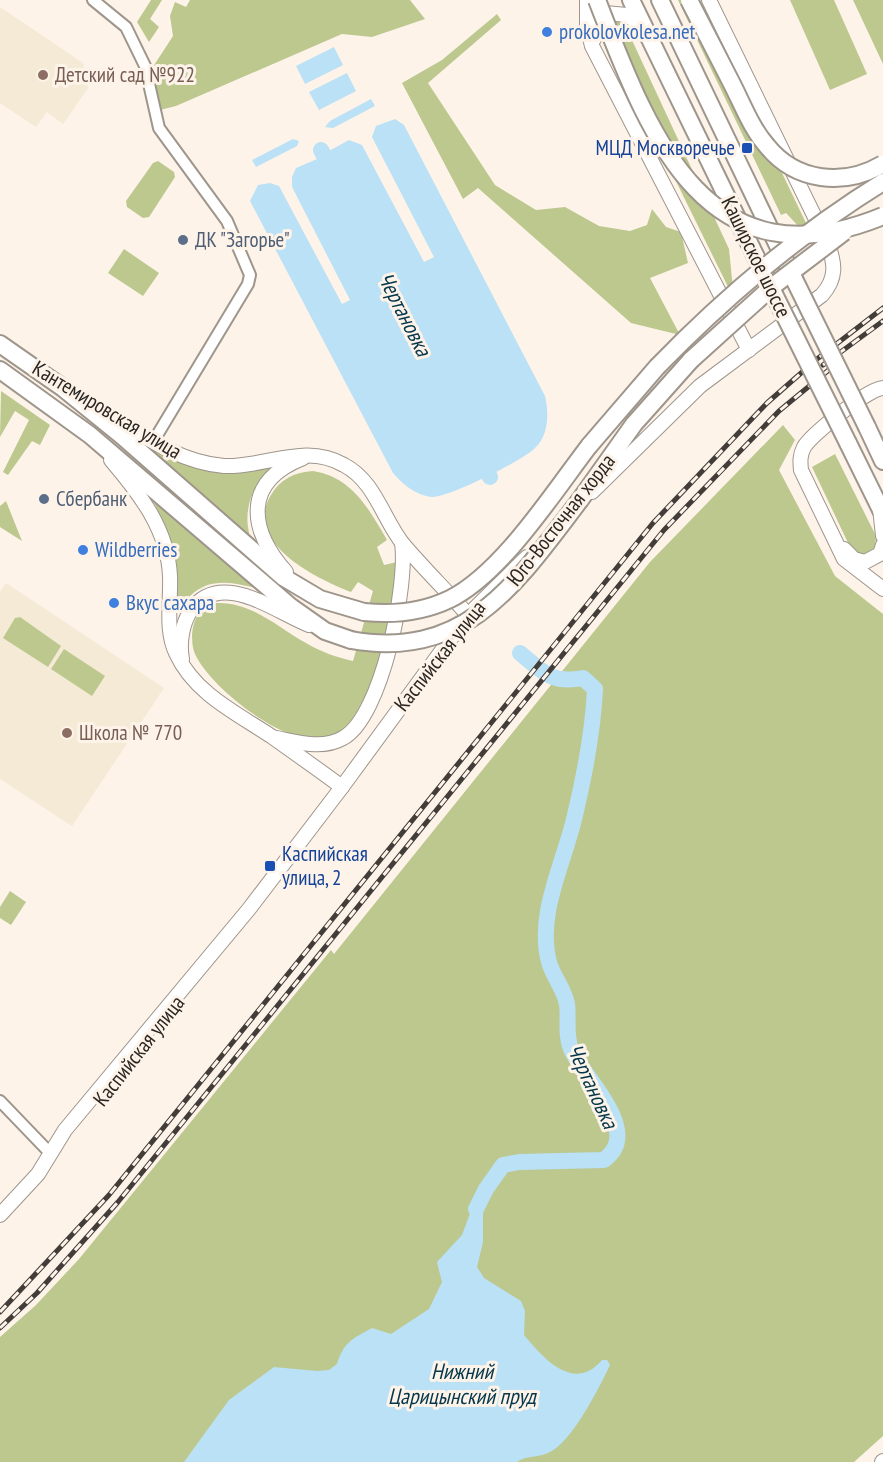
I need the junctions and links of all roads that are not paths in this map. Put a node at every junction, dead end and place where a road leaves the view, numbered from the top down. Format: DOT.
graph roads {
  1 [pos="93,0"];
  2 [pos="587,0"];
  3 [pos="597,0"];
  4 [pos="631,0"];
  5 [pos="689,0"];
  6 [pos="710,0"];
  7 [pos="665,5"];
  8 [pos="645,28"];
  9 [pos="598,58"];
  10 [pos="883,164"];
  11 [pos="883,182"];
  12 [pos="883,206"];
  13 [pos="883,216"];
  14 [pos="0,344"];
  15 [pos="749,350"];
  16 [pos="0,370"];
  17 [pos="881,387"];
  18 [pos="63,388"];
  19 [pos="58,411"];
  20 [pos="90,435"];
  21 [pos="153,442"];
  22 [pos="310,455"];
  23 [pos="883,461"];
  24 [pos="882,511"];
  25 [pos="883,536"];
  26 [pos="402,543"];
  27 [pos="837,543"];
  28 [pos="883,545"];
  29 [pos="883,589"];
  30 [pos="305,591"];
  31 [pos="468,615"];
  32 [pos="325,631"];
  33 [pos="184,667"];
  34 [pos="273,738"];
  35 [pos="342,787"];
  36 [pos="0,1101"];
  37 [pos="50,1153"];
  38 [pos="0,1215"];
  1 -- 21 [label="street"];
  2 -- 9 [label="main road"];
  3 -- 13 [label="main road, bridge"];
  4 -- 8 [label="main road, Каширское шоссе"];
  5 -- 10 [label="main road, bridge"];
  6 -- 15 [label="main road, Каспийская улица"];
  7 -- 23 [label="main road, Каширское шоссе, bridge"];
  8 -- 9 [label="main road"];
  8 -- 24 [label="main road, Каширское шоссе, bridge"];
  9 -- 15 [label="main road"];
  11 -- 30 [label="main road, Юго-Восточная хорда, bridge"];
  12 -- 32 [label="main road, Юго-Восточная хорда, bridge"];
  14 -- 18 [label="main road, Кантемировская улица"];
  15 -- 31 [label="main road, Каспийская улица"];
  16 -- 19 [label="main road, Кантемировская улица"];
  17 -- 27 [label="main road"];
  18 -- 21 [label="main road, Кантемировская улица"];
  18 -- 30 [label="main road, Юго-Восточная хорда"];
  19 -- 20 [label="main road, Юго-Восточная хорда"];
  20 -- 32 [label="main road, Юго-Восточная хорда"];
  20 -- 33 [label="main road, Кантемировская улица"];
  21 -- 22 [label="main road, Кантемировская улица"];
  22 -- 26 [label="main road, Кантемировская улица"];
  22 -- 30 [label="main road"];
  24 -- 25 [label="main road"];
  26 -- 31 [label="main road, Кантемировская улица"];
  26 -- 34 [label="main road"];
  27 -- 28 [label="main road"];
  27 -- 29 [label="main road"];
  31 -- 35 [label="main road, Каспийская улица"];
  32 -- 33 [label="main road"];
  33 -- 34 [label="main road, Кантемировская улица"];
  34 -- 35 [label="main road, Кантемировская улица"];
  35 -- 37 [label="main road, Каспийская улица"];
  36 -- 37 [label="street"];
  37 -- 38 [label="main road, Каспийская улица"];
}
